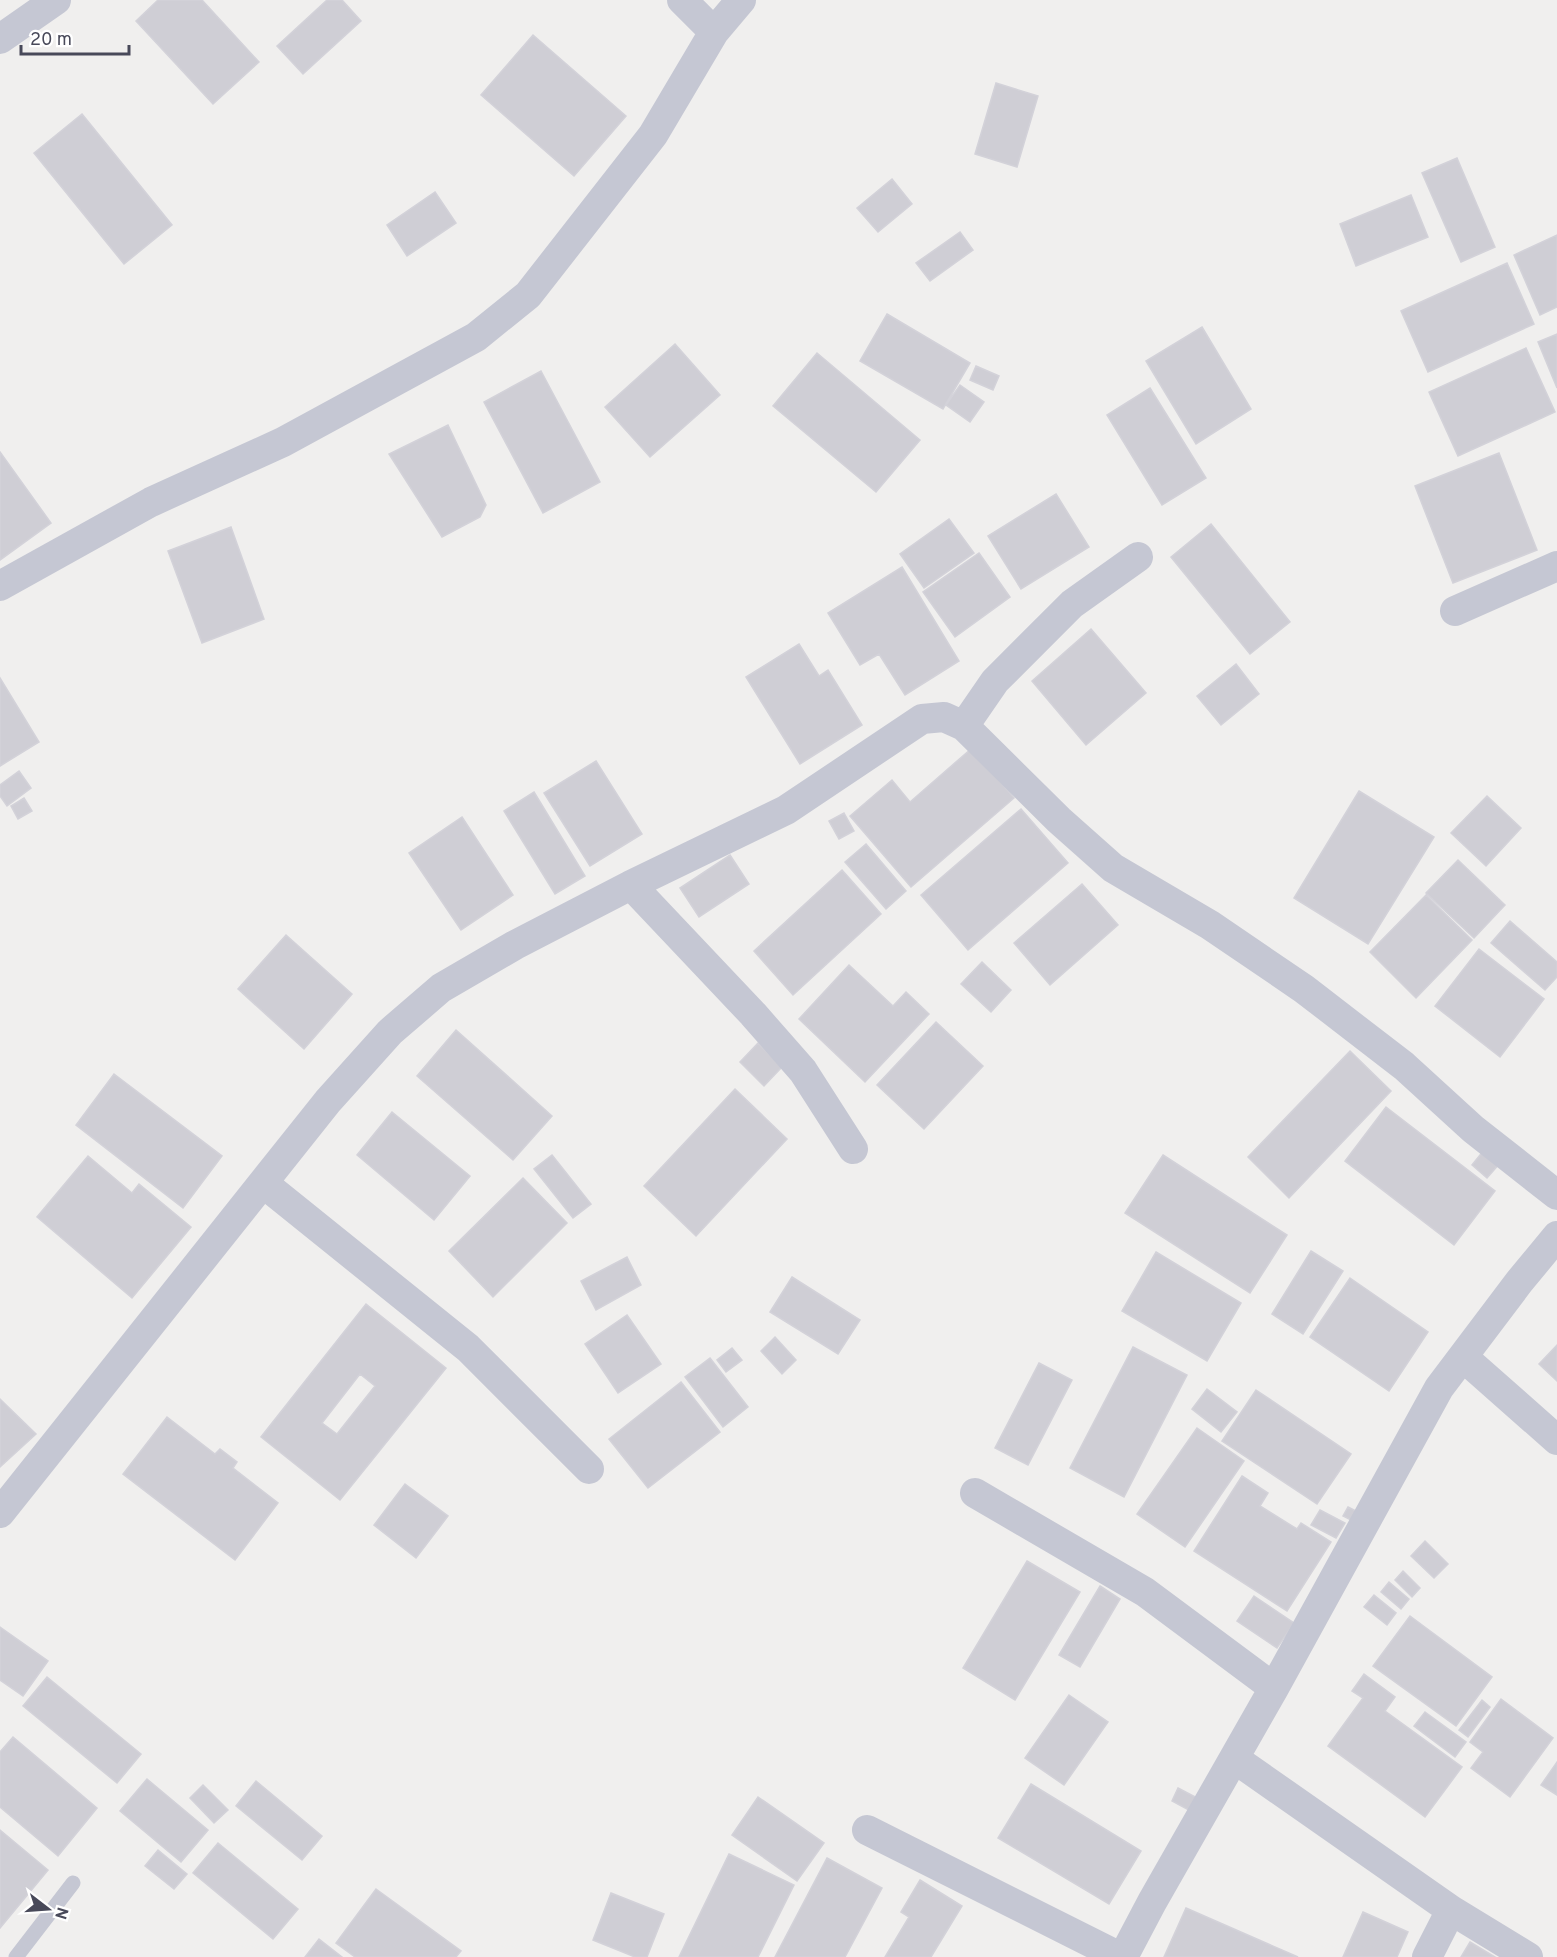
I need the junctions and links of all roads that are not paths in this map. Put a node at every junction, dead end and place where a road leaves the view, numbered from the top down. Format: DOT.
graph roads {
  1 [pos="56,0"];
  2 [pos="682,0"];
  3 [pos="741,0"];
  4 [pos="714,32"];
  5 [pos="0,39"];
  6 [pos="1138,557"];
  7 [pos="1557,566"];
  8 [pos="0,586"];
  9 [pos="1455,611"];
  10 [pos="964,726"];
  11 [pos="631,885"];
  12 [pos="853,1149"];
  13 [pos="263,1183"];
  14 [pos="1557,1195"];
  15 [pos="1557,1236"];
  16 [pos="1463,1357"];
  17 [pos="1557,1440"];
  18 [pos="589,1469"];
  19 [pos="975,1493"];
  20 [pos="0,1513"];
  21 [pos="1274,1688"];
  22 [pos="1235,1759"];
  23 [pos="867,1830"];
  24 [pos="73,1883"];
  25 [pos="1451,1910"];
  26 [pos="16,1957"];
  27 [pos="1122,1957"];
  28 [pos="1427,1957"];
  29 [pos="1528,1957"];
  1 -- 5 [label="street"];
  2 -- 4 [label="street"];
  3 -- 4 [label="street"];
  4 -- 8 [label="street"];
  6 -- 10 [label="street"];
  7 -- 9 [label="street"];
  10 -- 11 [label="street"];
  10 -- 14 [label="street"];
  11 -- 12 [label="street"];
  11 -- 13 [label="street"];
  13 -- 18 [label="street"];
  13 -- 20 [label="street"];
  15 -- 16 [label="street"];
  16 -- 17 [label="street"];
  16 -- 21 [label="street"];
  19 -- 21 [label="street"];
  21 -- 22 [label="street"];
  22 -- 25 [label="street"];
  22 -- 27 [label="street"];
  23 -- 27 [label="street"];
  24 -- 26 [label="lane"];
  25 -- 28 [label="street"];
  25 -- 29 [label="street"];
}
